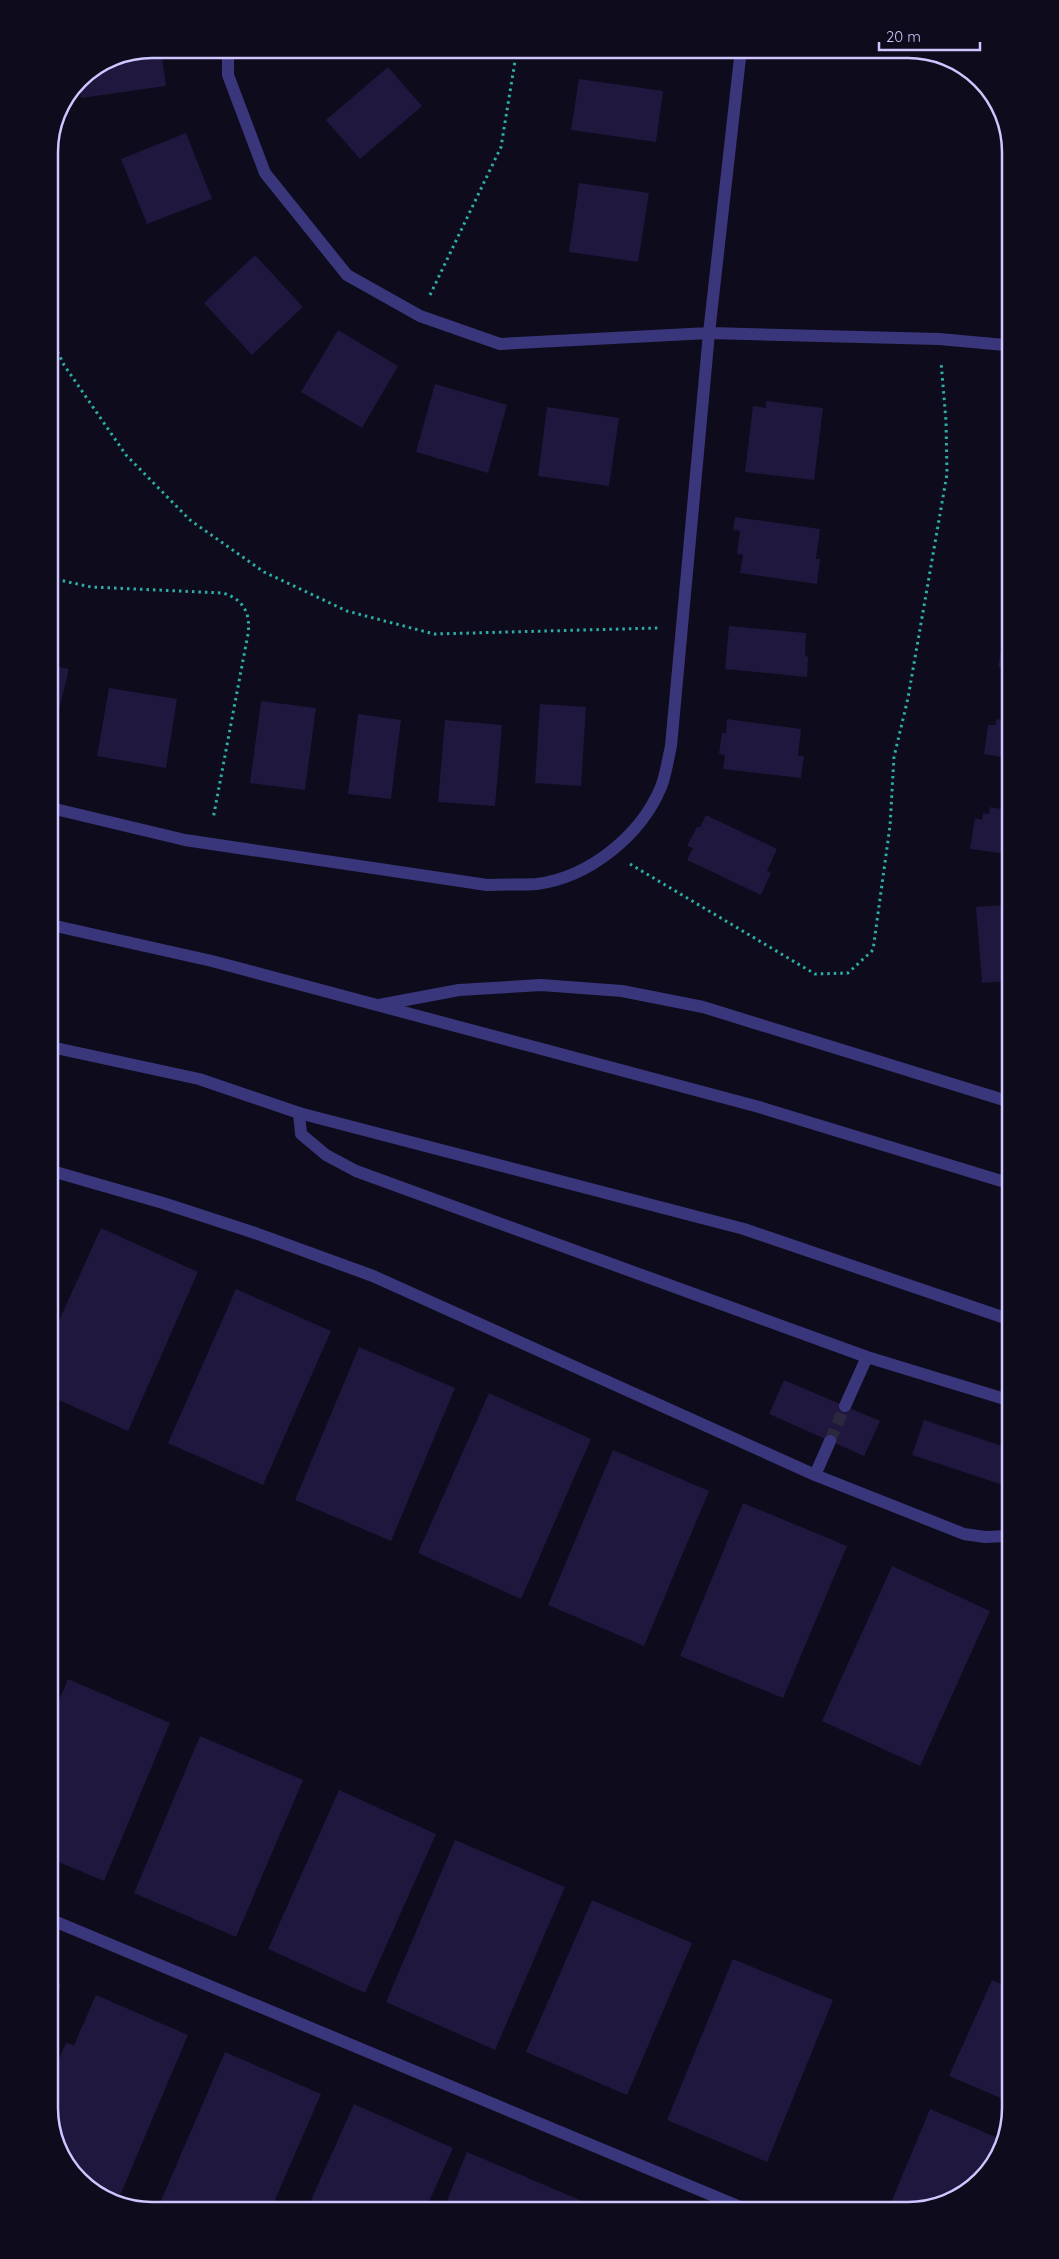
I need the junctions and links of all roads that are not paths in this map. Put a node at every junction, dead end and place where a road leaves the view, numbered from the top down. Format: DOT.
graph roads {
  1 [pos="228,58"];
  2 [pos="740,58"];
  3 [pos="708,333"];
  4 [pos="1002,344"];
  5 [pos="58,810"];
  6 [pos="58,927"];
  7 [pos="379,1005"];
  8 [pos="58,1049"];
  9 [pos="1002,1099"];
  10 [pos="299,1113"];
  11 [pos="58,1174"];
  12 [pos="1002,1181"];
  13 [pos="1002,1317"];
  14 [pos="867,1356"];
  15 [pos="1002,1398"];
  16 [pos="845,1406"];
  17 [pos="830,1441"];
  18 [pos="815,1475"];
  19 [pos="1002,1536"];
  20 [pos="58,1923"];
  21 [pos="728,2202"];
  1 -- 3 [label="street"];
  2 -- 3 [label="street"];
  3 -- 4 [label="street"];
  3 -- 5 [label="street"];
  6 -- 7 [label="street"];
  7 -- 9 [label="street"];
  7 -- 12 [label="street"];
  8 -- 10 [label="street"];
  10 -- 13 [label="street"];
  10 -- 14 [label="street"];
  11 -- 18 [label="street"];
  14 -- 15 [label="street"];
  14 -- 16 [label="street"];
  17 -- 18 [label="street"];
  18 -- 19 [label="street"];
  20 -- 21 [label="street"];
}
